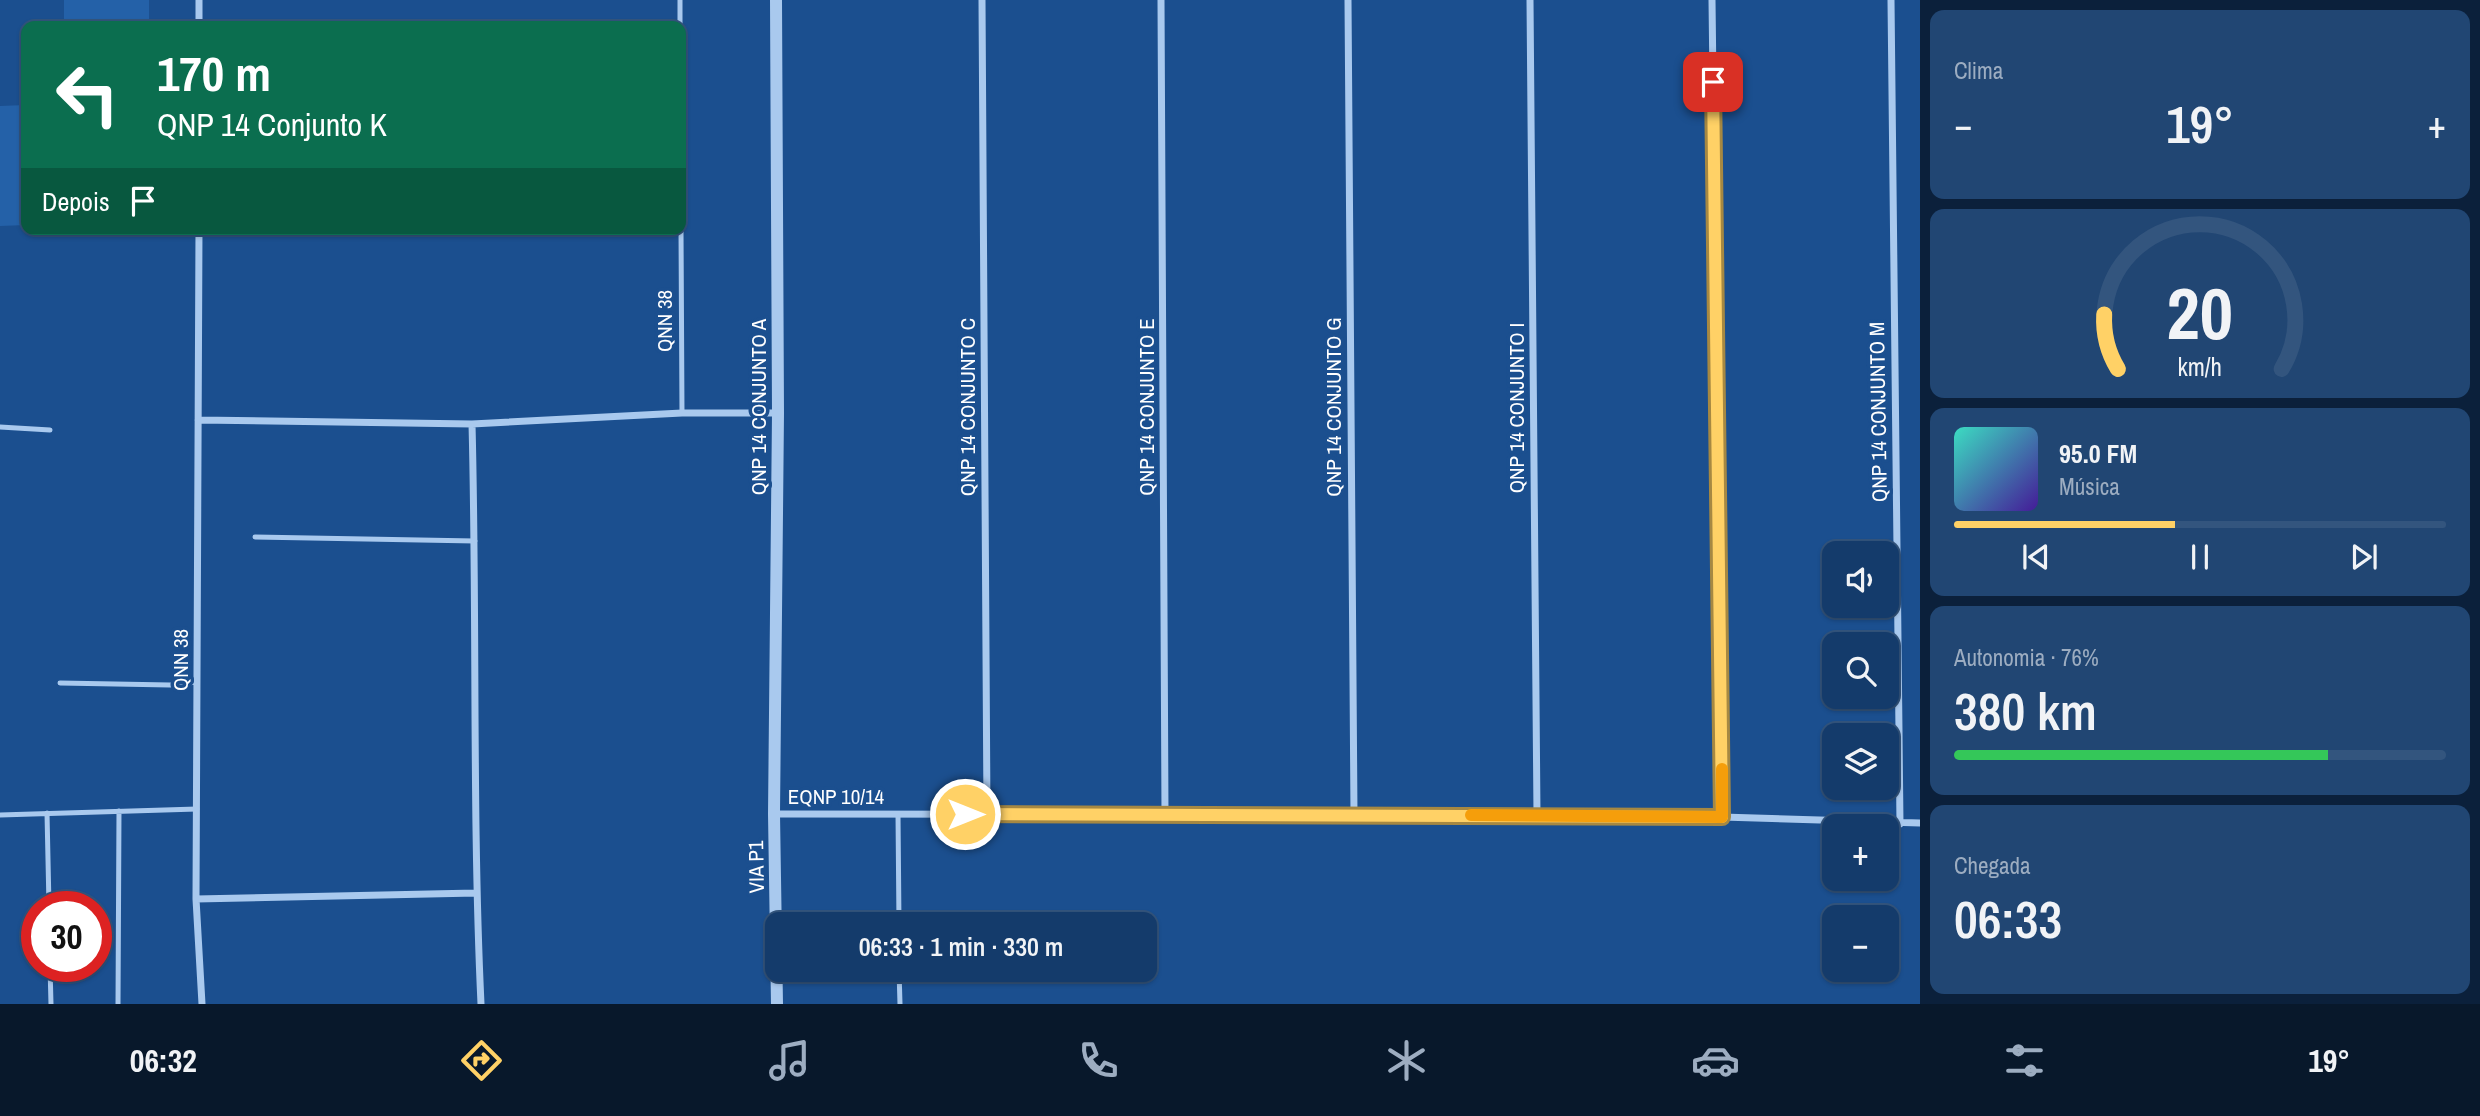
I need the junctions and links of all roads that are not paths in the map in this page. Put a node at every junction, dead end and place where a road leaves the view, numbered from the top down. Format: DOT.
graph roads {
  1 [pos="199,0"];
  2 [pos="680,0"];
  3 [pos="776,0"];
  4 [pos="982,0"];
  5 [pos="1161,0"];
  6 [pos="1348,0"];
  7 [pos="1530,0"];
  8 [pos="1712,0"];
  9 [pos="1891,0"];
  10 [pos="199,21"];
  11 [pos="680,21"];
  12 [pos="199,235"];
  13 [pos="681,235"];
  14 [pos="682,413"];
  15 [pos="778,413"];
  16 [pos="198,420"];
  17 [pos="472,424"];
  18 [pos="0,427"];
  19 [pos="50,430"];
  20 [pos="255,537"];
  21 [pos="475,541"];
  22 [pos="197,682"];
  23 [pos="60,683"];
  24 [pos="197,809"];
  25 [pos="119,811"];
  26 [pos="47,813"];
  27 [pos="775,814"];
  28 [pos="898,814"];
  29 [pos="987,814"];
  30 [pos="1165,814"];
  31 [pos="1354,814"];
  32 [pos="0,815"];
  33 [pos="1537,815"];
  34 [pos="1722,817"];
  35 [pos="1920,823"];
  36 [pos="1900,824"];
  37 [pos="49,891"];
  38 [pos="476,893"];
  39 [pos="196,899"];
  40 [pos="899,912"];
  41 [pos="50,982"];
  42 [pos="899,982"];
  43 [pos="51,1004"];
  44 [pos="118,1004"];
  45 [pos="202,1004"];
  46 [pos="481,1004"];
  47 [pos="777,1004"];
  48 [pos="900,1004"];
  1 -- 10 [label="street"];
  2 -- 11 [label="lane"];
  3 -- 15 [label="street, QNP 14 CONJUNTO A"];
  4 -- 29 [label="street, QNP 14 CONJUNTO C"];
  5 -- 30 [label="street, QNP 14 CONJUNTO E"];
  6 -- 31 [label="street, QNP 14 CONJUNTO G"];
  7 -- 33 [label="street, QNP 14 CONJUNTO I"];
  8 -- 34 [label="street"];
  9 -- 36 [label="street, QNP 14 CONJUNTO M"];
  12 -- 16 [label="street, QNN 38"];
  13 -- 14 [label="lane, QNN 38"];
  14 -- 15 [label="street"];
  14 -- 17 [label="street"];
  15 -- 27 [label="street, QNP 14 CONJUNTO A"];
  16 -- 17 [label="street"];
  16 -- 22 [label="street, QNN 38"];
  17 -- 21 [label="street"];
  18 -- 19 [label="lane"];
  20 -- 21 [label="lane"];
  21 -- 38 [label="street"];
  22 -- 23 [label="lane"];
  22 -- 24 [label="street, QNN 38"];
  24 -- 25 [label="lane"];
  24 -- 39 [label="street, QNN 38"];
  25 -- 26 [label="lane"];
  25 -- 44 [label="lane"];
  26 -- 32 [label="lane"];
  26 -- 37 [label="lane"];
  27 -- 28 [label="street, EQNP 10/14"];
  27 -- 47 [label="street, VIA P1"];
  28 -- 29 [label="street, EQNP 10/14"];
  28 -- 40 [label="lane, EQNP 10/14"];
  29 -- 30 [label="street, EQNP 10/14"];
  30 -- 31 [label="street, EQNP 10/14"];
  31 -- 33 [label="street, EQNP 10/14"];
  33 -- 34 [label="street, EQNP 10/14"];
  34 -- 36 [label="street, EQNP 10/14"];
  35 -- 36 [label="street, EQNP 10/14"];
  38 -- 39 [label="street"];
  38 -- 46 [label="street"];
  39 -- 45 [label="street, QNN 38"];
  41 -- 43 [label="lane"];
  42 -- 48 [label="lane"];
}
